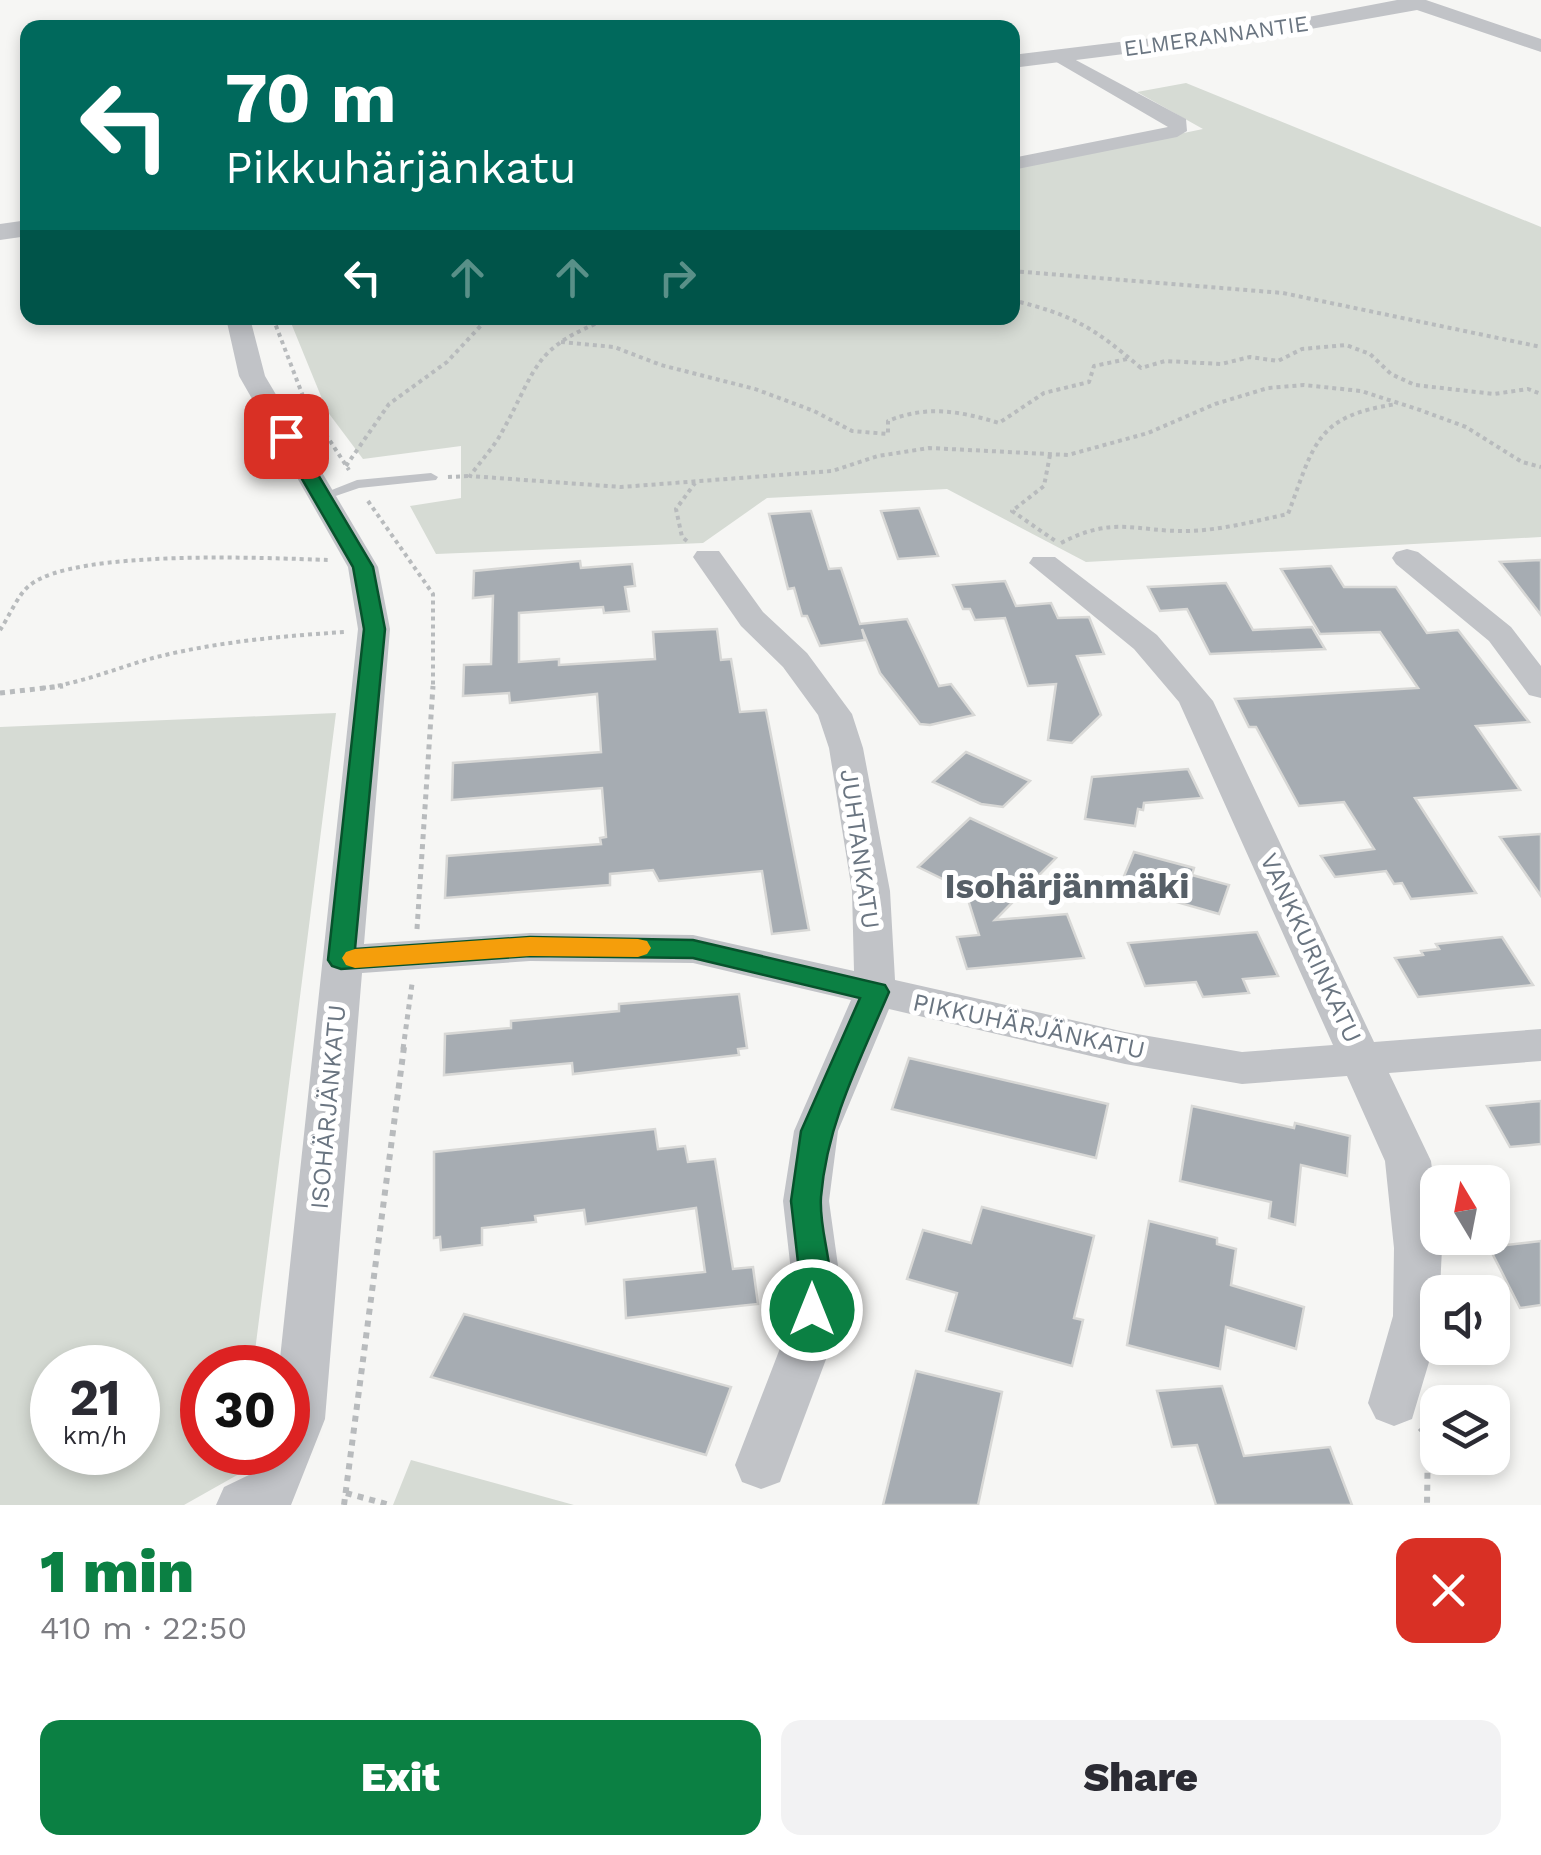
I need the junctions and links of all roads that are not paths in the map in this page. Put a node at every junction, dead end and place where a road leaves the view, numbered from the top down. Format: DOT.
graph roads {
  1 [pos="1412,2"];
  2 [pos="1541,46"];
  3 [pos="1059,56"];
  4 [pos="1020,61"];
  5 [pos="1020,162"];
  6 [pos="240,325"];
  7 [pos="431,477"];
  8 [pos="320,497"];
  9 [pos="1052,554"];
  10 [pos="708,557"];
  11 [pos="1407,558"];
  12 [pos="1541,688"];
  13 [pos="341,960"];
  14 [pos="876,992"];
  15 [pos="1541,1045"];
  16 [pos="1364,1060"];
  17 [pos="306,1345"];
  18 [pos="1394,1403"];
  19 [pos="761,1465"];
  1 -- 2 [label="street"];
  1 -- 3 [label="street, ELMERANNANTIE"];
  3 -- 4 [label="street, ELMERANNANTIE"];
  3 -- 5 [label="street"];
  6 -- 8 [label="street, ISOHÄRJÄNKATU"];
  7 -- 8 [label="lane"];
  8 -- 13 [label="street, ISOHÄRJÄNKATU"];
  9 -- 16 [label="street, VANKKURINKATU"];
  10 -- 14 [label="street, JUHTANKATU"];
  11 -- 12 [label="street"];
  13 -- 14 [label="street, PIKKUHÄRJÄNKATU"];
  13 -- 17 [label="street, ISOHÄRJÄNKATU"];
  14 -- 16 [label="street, PIKKUHÄRJÄNKATU"];
  14 -- 19 [label="street, JUHTANKATU"];
  15 -- 16 [label="street, PIKKUHÄRJÄNKATU"];
  16 -- 18 [label="street, VANKKURINKATU"];
}
